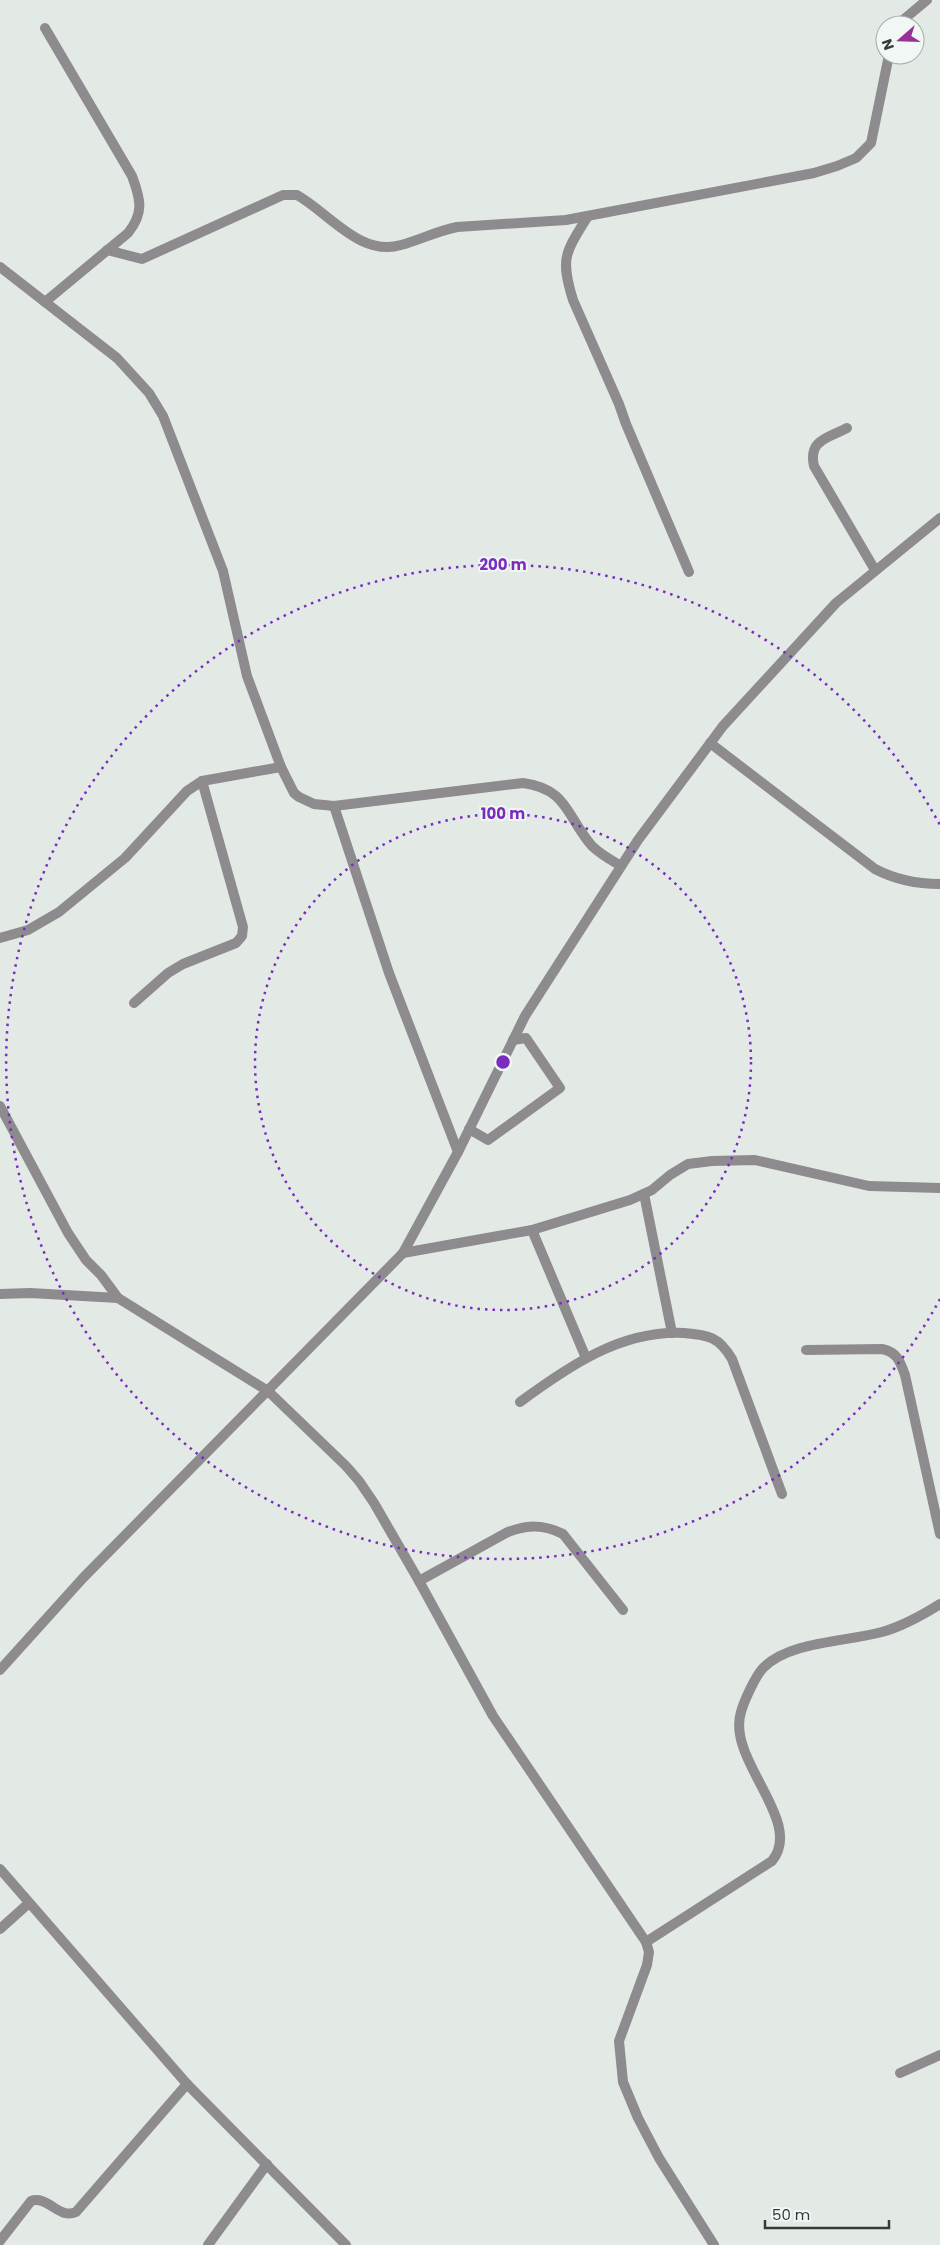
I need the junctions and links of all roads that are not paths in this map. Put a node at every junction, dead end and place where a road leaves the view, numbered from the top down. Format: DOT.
graph roads {
  1 [pos="927,0"];
  2 [pos="909,15"];
  3 [pos="45,28"];
  4 [pos="886,65"];
  5 [pos="588,216"];
  6 [pos="107,250"];
  7 [pos="0,267"];
  8 [pos="45,302"];
  9 [pos="847,428"];
  10 [pos="940,518"];
  11 [pos="875,570"];
  12 [pos="689,572"];
  13 [pos="710,743"];
  14 [pos="281,767"];
  15 [pos="202,781"];
  16 [pos="334,806"];
  17 [pos="621,866"];
  18 [pos="940,884"];
  19 [pos="0,938"];
  20 [pos="134,1003"];
  21 [pos="513,1040"];
  22 [pos="0,1106"];
  23 [pos="469,1130"];
  24 [pos="458,1152"];
  25 [pos="940,1188"];
  26 [pos="644,1194"];
  27 [pos="532,1230"];
  28 [pos="403,1253"];
  29 [pos="0,1294"];
  30 [pos="118,1298"];
  31 [pos="672,1333"];
  32 [pos="806,1350"];
  33 [pos="586,1358"];
  34 [pos="268,1391"];
  35 [pos="520,1402"];
  36 [pos="782,1494"];
  37 [pos="940,1534"];
  38 [pos="419,1581"];
  39 [pos="940,1604"];
  40 [pos="623,1610"];
  41 [pos="0,1670"];
  42 [pos="0,1869"];
  43 [pos="29,1903"];
  44 [pos="0,1929"];
  45 [pos="646,1942"];
  46 [pos="940,2054"];
  47 [pos="900,2073"];
  48 [pos="187,2084"];
  49 [pos="267,2164"];
  50 [pos="0,2241"];
  51 [pos="208,2245"];
  52 [pos="346,2245"];
  53 [pos="714,2245"];
  1 -- 2 [label="street"];
  3 -- 6 [label="street"];
  4 -- 5 [label="street"];
  5 -- 6 [label="street"];
  5 -- 12 [label="street"];
  6 -- 8 [label="street"];
  7 -- 8 [label="street"];
  8 -- 14 [label="street"];
  9 -- 11 [label="street"];
  10 -- 11 [label="street"];
  11 -- 13 [label="street"];
  13 -- 17 [label="street"];
  13 -- 18 [label="street"];
  14 -- 15 [label="street"];
  14 -- 16 [label="street"];
  15 -- 19 [label="street"];
  15 -- 20 [label="street"];
  16 -- 17 [label="street"];
  16 -- 24 [label="street"];
  17 -- 21 [label="street"];
  21 -- 23 [label="street"];
  21 -- 23 [label="street"];
  22 -- 30 [label="street"];
  23 -- 24 [label="street"];
  24 -- 28 [label="street"];
  25 -- 26 [label="street"];
  26 -- 27 [label="street"];
  26 -- 31 [label="street"];
  27 -- 28 [label="street"];
  27 -- 33 [label="street"];
  28 -- 34 [label="street"];
  29 -- 30 [label="street"];
  30 -- 34 [label="street"];
  31 -- 33 [label="street"];
  31 -- 36 [label="street"];
  32 -- 37 [label="street"];
  33 -- 35 [label="street"];
  34 -- 38 [label="street"];
  34 -- 41 [label="street"];
  38 -- 40 [label="street"];
  38 -- 45 [label="street"];
  39 -- 45 [label="street"];
  42 -- 43 [label="street"];
  43 -- 44 [label="street"];
  43 -- 48 [label="street"];
  45 -- 53 [label="street"];
  46 -- 47 [label="street"];
  48 -- 49 [label="street"];
  48 -- 50 [label="street"];
  49 -- 51 [label="street"];
  49 -- 52 [label="street"];
}
